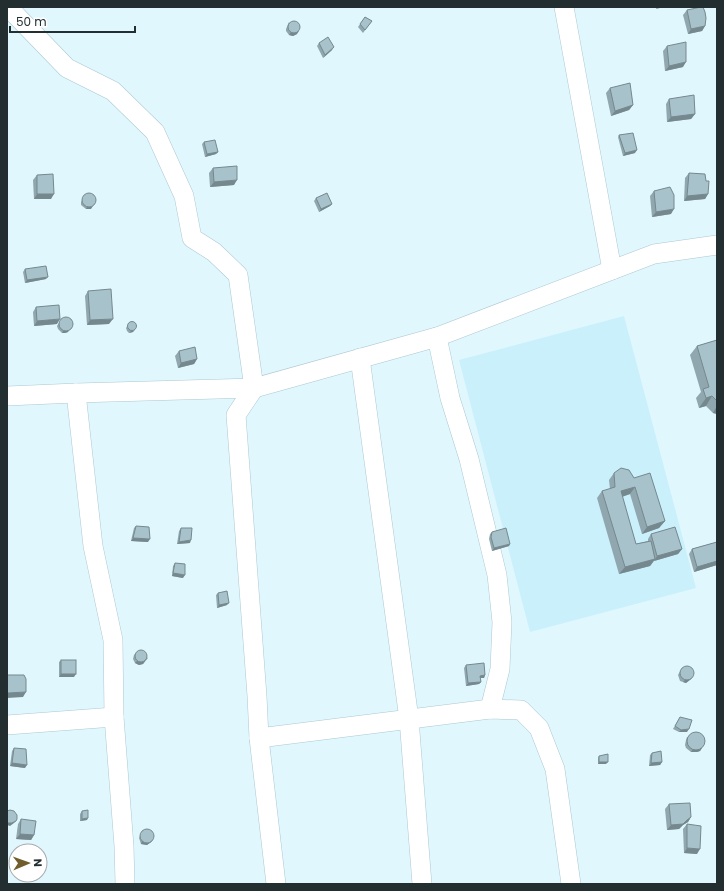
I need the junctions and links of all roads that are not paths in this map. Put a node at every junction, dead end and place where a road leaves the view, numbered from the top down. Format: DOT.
graph roads {
  1 [pos="564,7"];
  2 [pos="8,10"];
  3 [pos="717,246"];
  4 [pos="612,270"];
  5 [pos="437,337"];
  6 [pos="360,358"];
  7 [pos="254,388"];
  8 [pos="76,393"];
  9 [pos="7,396"];
  10 [pos="490,709"];
  11 [pos="114,717"];
  12 [pos="409,719"];
  13 [pos="7,725"];
  14 [pos="259,738"];
  15 [pos="125,884"];
  16 [pos="276,884"];
  17 [pos="422,884"];
  18 [pos="571,884"];
  1 -- 4 [label="street"];
  2 -- 7 [label="street"];
  3 -- 4 [label="street"];
  4 -- 5 [label="street"];
  5 -- 6 [label="street"];
  5 -- 10 [label="street"];
  6 -- 7 [label="street"];
  6 -- 12 [label="street"];
  7 -- 8 [label="street"];
  7 -- 14 [label="street"];
  8 -- 9 [label="street"];
  8 -- 11 [label="street"];
  10 -- 12 [label="street"];
  10 -- 18 [label="street"];
  11 -- 13 [label="street"];
  11 -- 15 [label="street"];
  12 -- 14 [label="street"];
  12 -- 17 [label="street"];
  14 -- 16 [label="street"];
}
